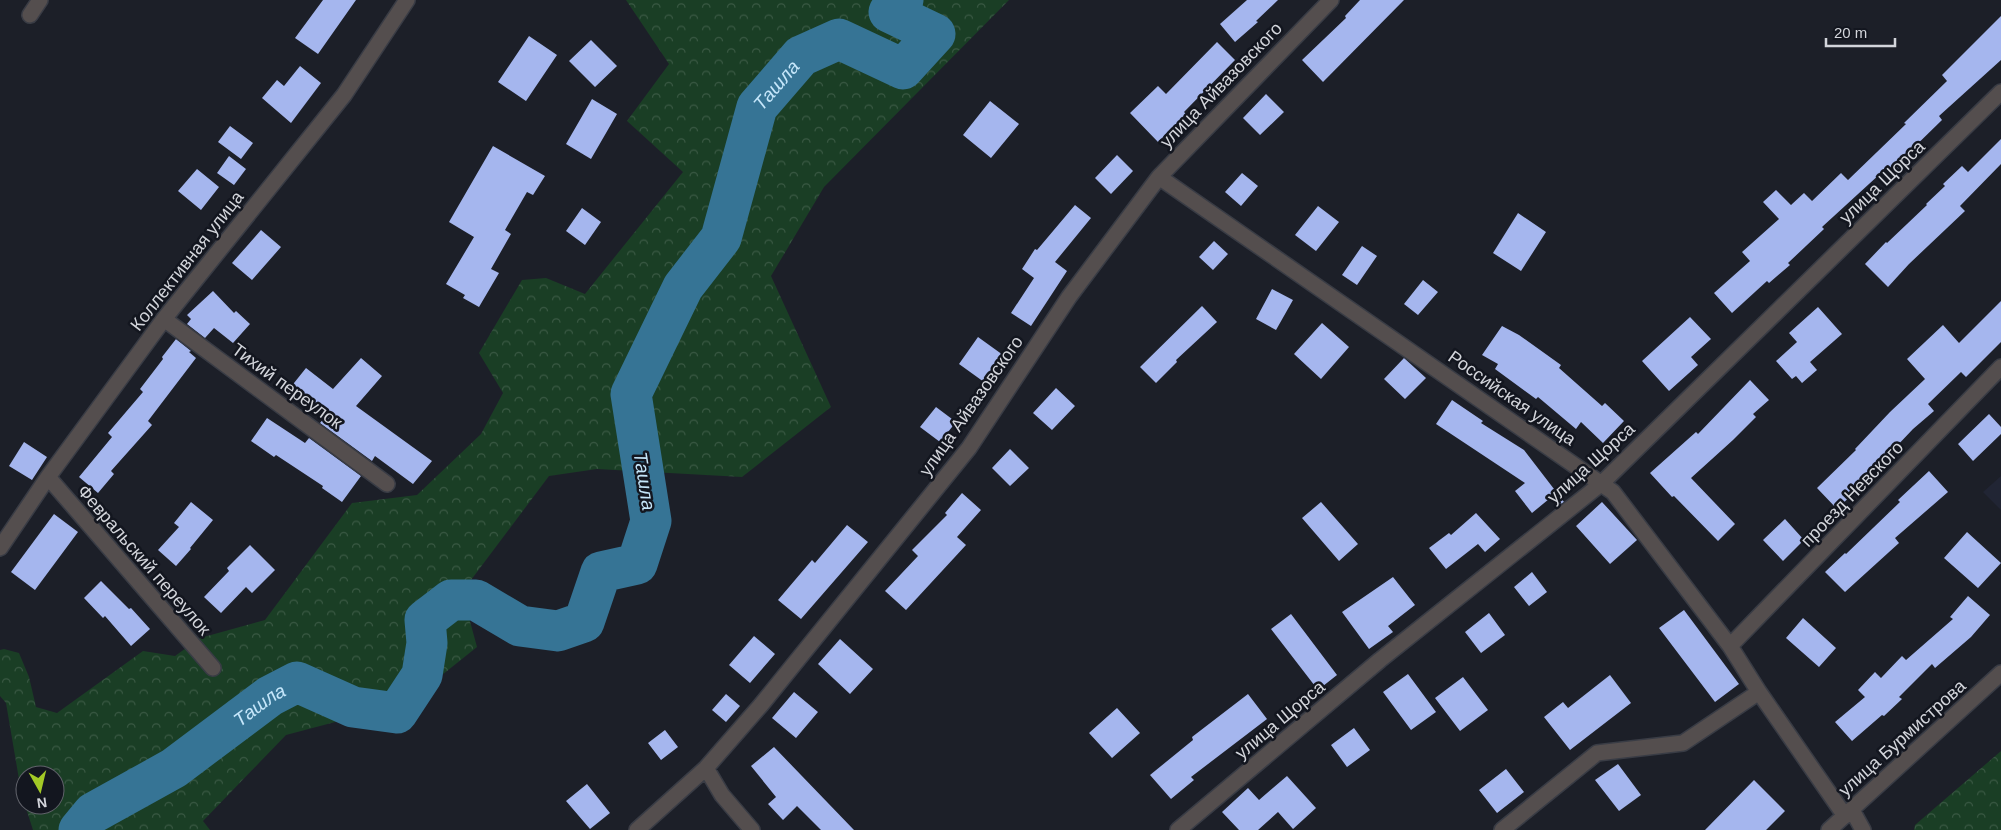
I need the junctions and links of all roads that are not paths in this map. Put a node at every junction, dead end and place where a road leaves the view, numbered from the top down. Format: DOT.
graph roads {
  1 [pos="40,0"];
  2 [pos="407,0"];
  3 [pos="1331,0"];
  4 [pos="30,14"];
  5 [pos="2001,92"];
  6 [pos="1159,177"];
  7 [pos="164,319"];
  8 [pos="2001,367"];
  9 [pos="48,477"];
  10 [pos="1602,483"];
  11 [pos="388,484"];
  12 [pos="0,548"];
  13 [pos="1730,646"];
  14 [pos="212,668"];
  15 [pos="2001,673"];
  16 [pos="1758,692"];
  17 [pos="706,768"];
  18 [pos="1848,813"];
  19 [pos="637,830"];
  20 [pos="752,830"];
  21 [pos="1178,830"];
  22 [pos="1502,830"];
  23 [pos="1829,830"];
  24 [pos="1863,830"];
  1 -- 4 [label="street"];
  2 -- 7 [label="street, Коллективная улица"];
  3 -- 6 [label="street, улица Айвазовского"];
  5 -- 10 [label="street, улица Щорса"];
  6 -- 10 [label="street, Российская улица"];
  6 -- 17 [label="street, улица Айвазовского"];
  7 -- 9 [label="street, Коллективная улица"];
  7 -- 11 [label="street, Тихий переулок"];
  8 -- 13 [label="street, проезд Невского"];
  9 -- 12 [label="street, Коллективная улица"];
  9 -- 14 [label="street, Февральский переулок"];
  10 -- 13 [label="street, Российская улица"];
  10 -- 21 [label="street, улица Щорса"];
  13 -- 16 [label="street, Российская улица"];
  15 -- 18 [label="street, улица Бурмистрова"];
  16 -- 18 [label="street, Российская улица"];
  16 -- 22 [label="street"];
  17 -- 19 [label="street, улица Айвазовского"];
  17 -- 20 [label="street"];
  18 -- 23 [label="street, улица Бурмистрова"];
  18 -- 24 [label="street, Российская улица"];
}
